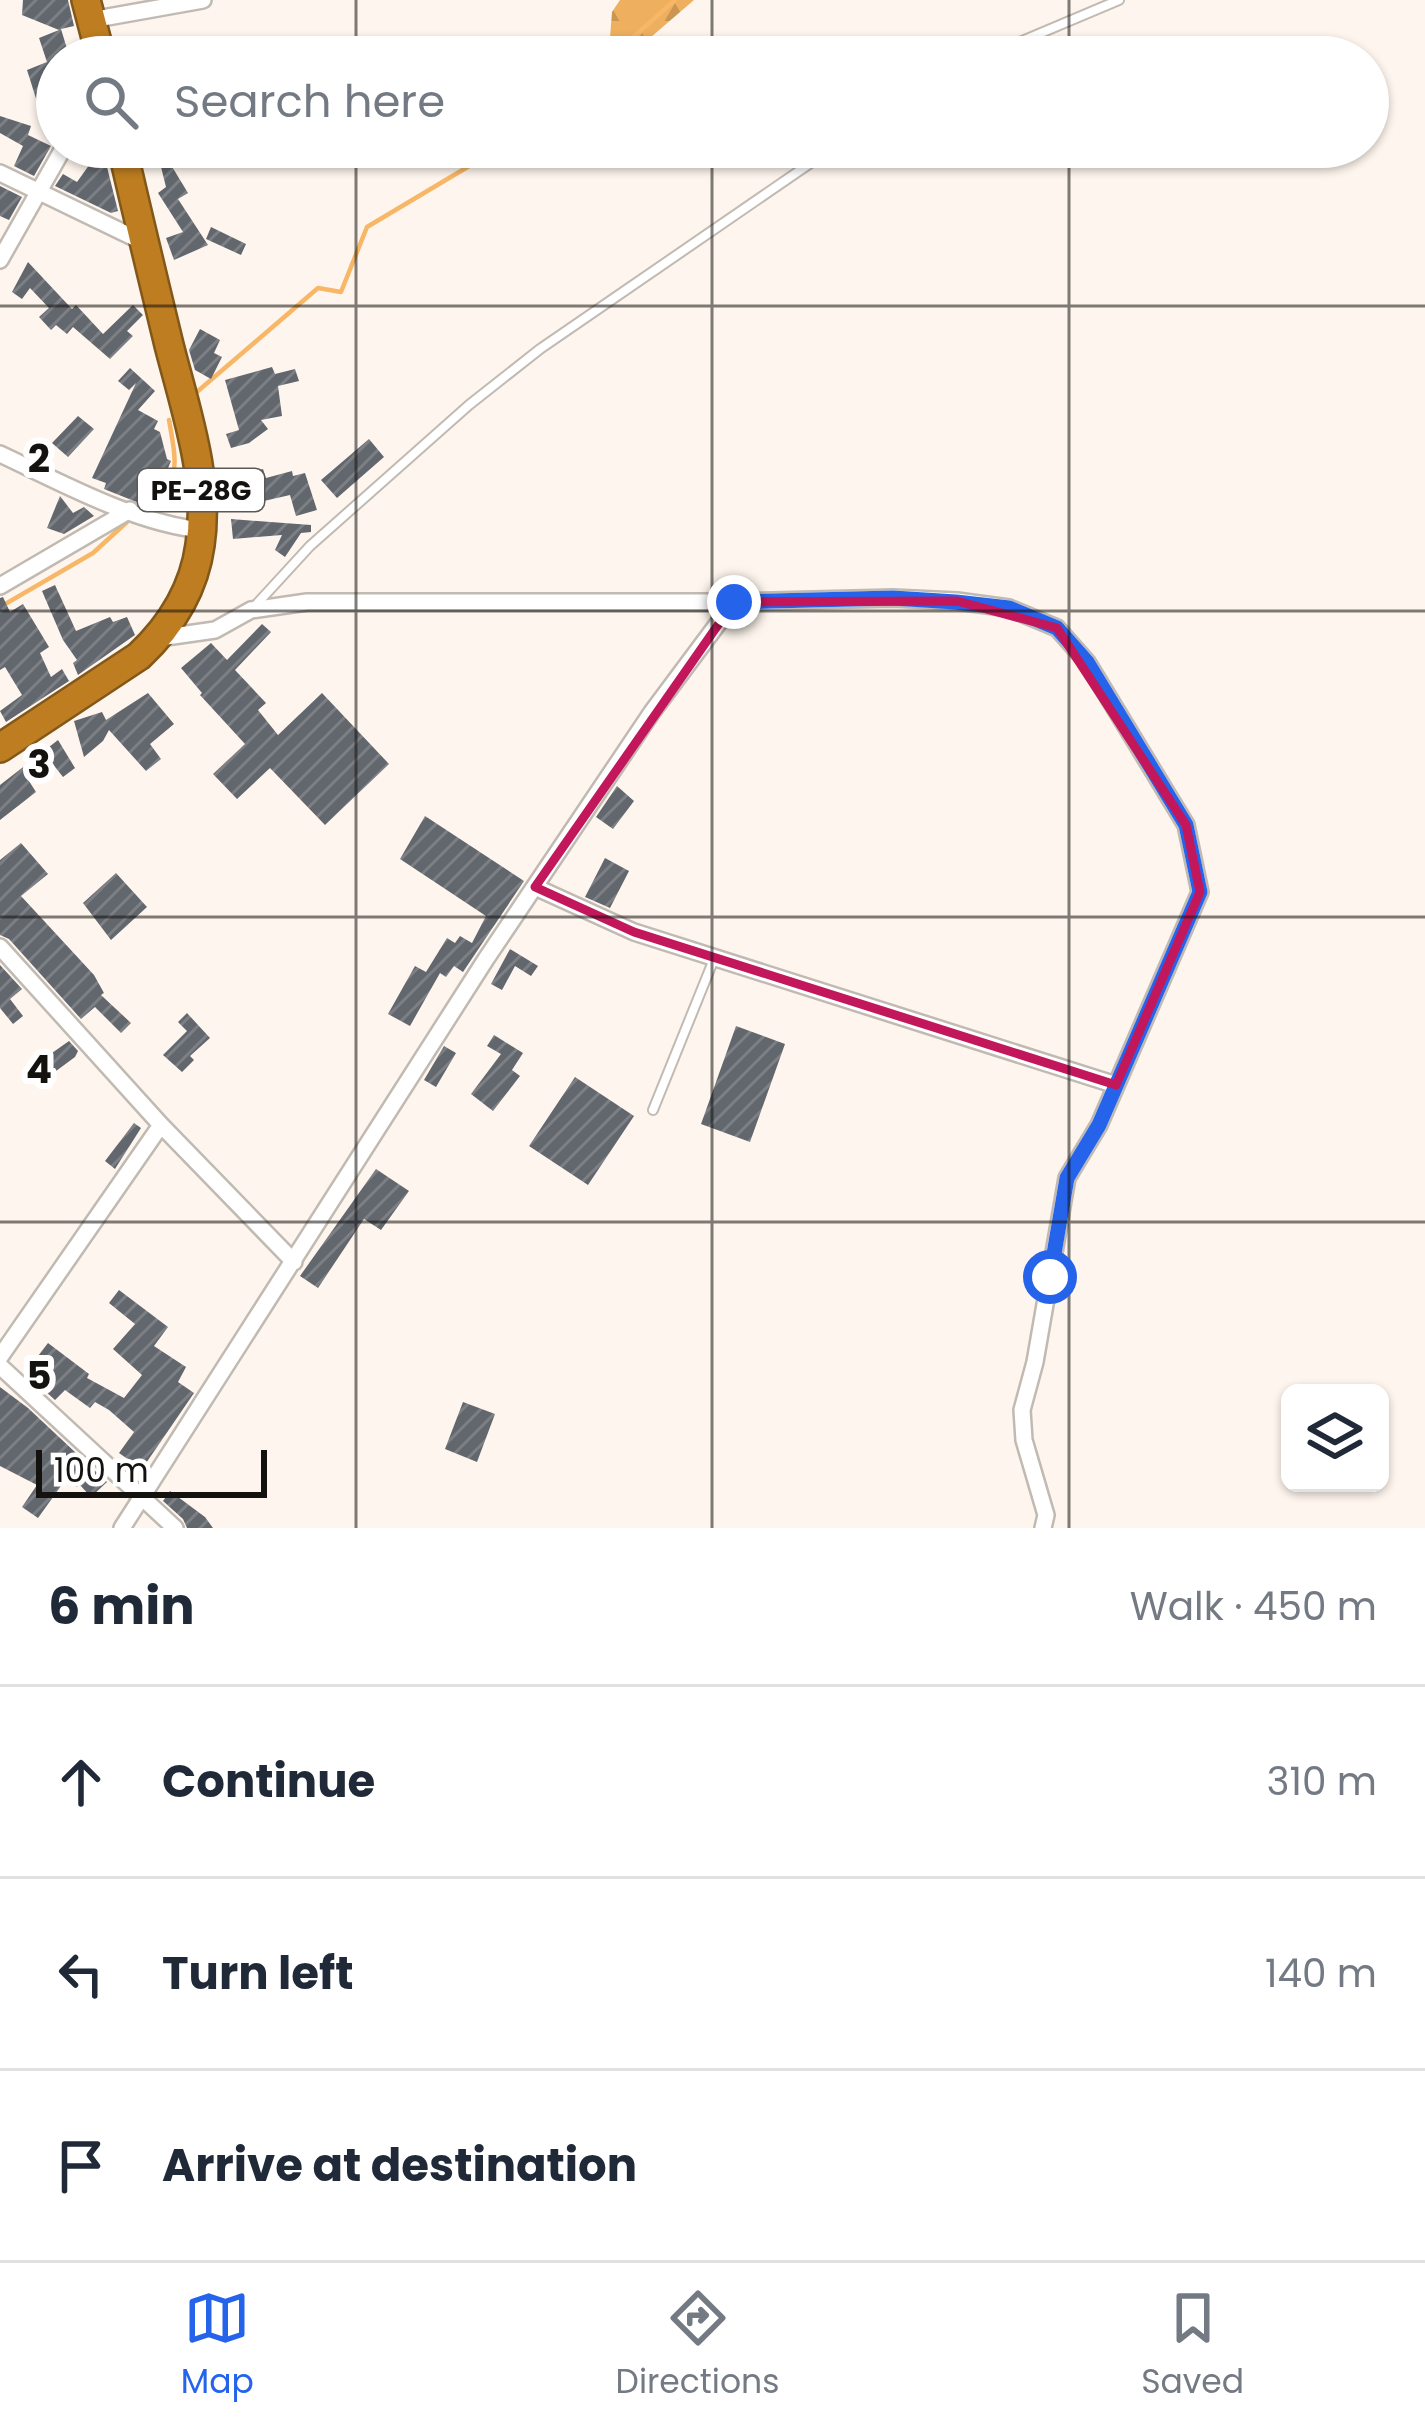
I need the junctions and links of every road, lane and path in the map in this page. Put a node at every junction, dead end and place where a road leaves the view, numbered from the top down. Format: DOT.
graph roads {
  1 [pos="203,0"];
  2 [pos="1119,0"];
  3 [pos="89,10"];
  4 [pos="1034,36"];
  5 [pos="52,168"];
  6 [pos="127,168"];
  7 [pos="803,168"];
  8 [pos="0,173"];
  9 [pos="38,193"];
  10 [pos="143,242"];
  11 [pos="0,260"];
  12 [pos="0,454"];
  13 [pos="130,510"];
  14 [pos="202,530"];
  15 [pos="0,586"];
  16 [pos="734,602"];
  17 [pos="250,610"];
  18 [pos="159,638"];
  19 [pos="0,748"];
  20 [pos="535,886"];
  21 [pos="0,947"];
  22 [pos="715,957"];
  23 [pos="1116,1085"];
  24 [pos="653,1110"];
  25 [pos="161,1125"];
  26 [pos="294,1262"];
  27 [pos="0,1362"];
  28 [pos="144,1499"];
  29 [pos="122,1528"];
  30 [pos="175,1528"];
  31 [pos="1043,1528"];
  1 -- 3 [label="street"];
  2 -- 4 [label="lane"];
  5 -- 9 [label="street"];
  6 -- 10 [label="highway, PE-28G"];
  7 -- 17 [label="lane"];
  8 -- 9 [label="street"];
  9 -- 10 [label="street"];
  9 -- 11 [label="street"];
  10 -- 14 [label="highway, PE-28G"];
  12 -- 13 [label="street"];
  13 -- 14 [label="street"];
  13 -- 15 [label="street"];
  14 -- 18 [label="highway, PE-28G"];
  16 -- 17 [label="street"];
  16 -- 20 [label="street"];
  16 -- 23 [label="street"];
  17 -- 18 [label="street"];
  18 -- 19 [label="highway, PE-28G"];
  20 -- 22 [label="street"];
  20 -- 26 [label="street"];
  21 -- 25 [label="street"];
  22 -- 23 [label="street"];
  22 -- 24 [label="lane"];
  23 -- 31 [label="street"];
  25 -- 26 [label="street"];
  25 -- 27 [label="street"];
  26 -- 28 [label="street"];
  27 -- 28 [label="street"];
  28 -- 29 [label="street"];
  28 -- 30 [label="street"];
}
